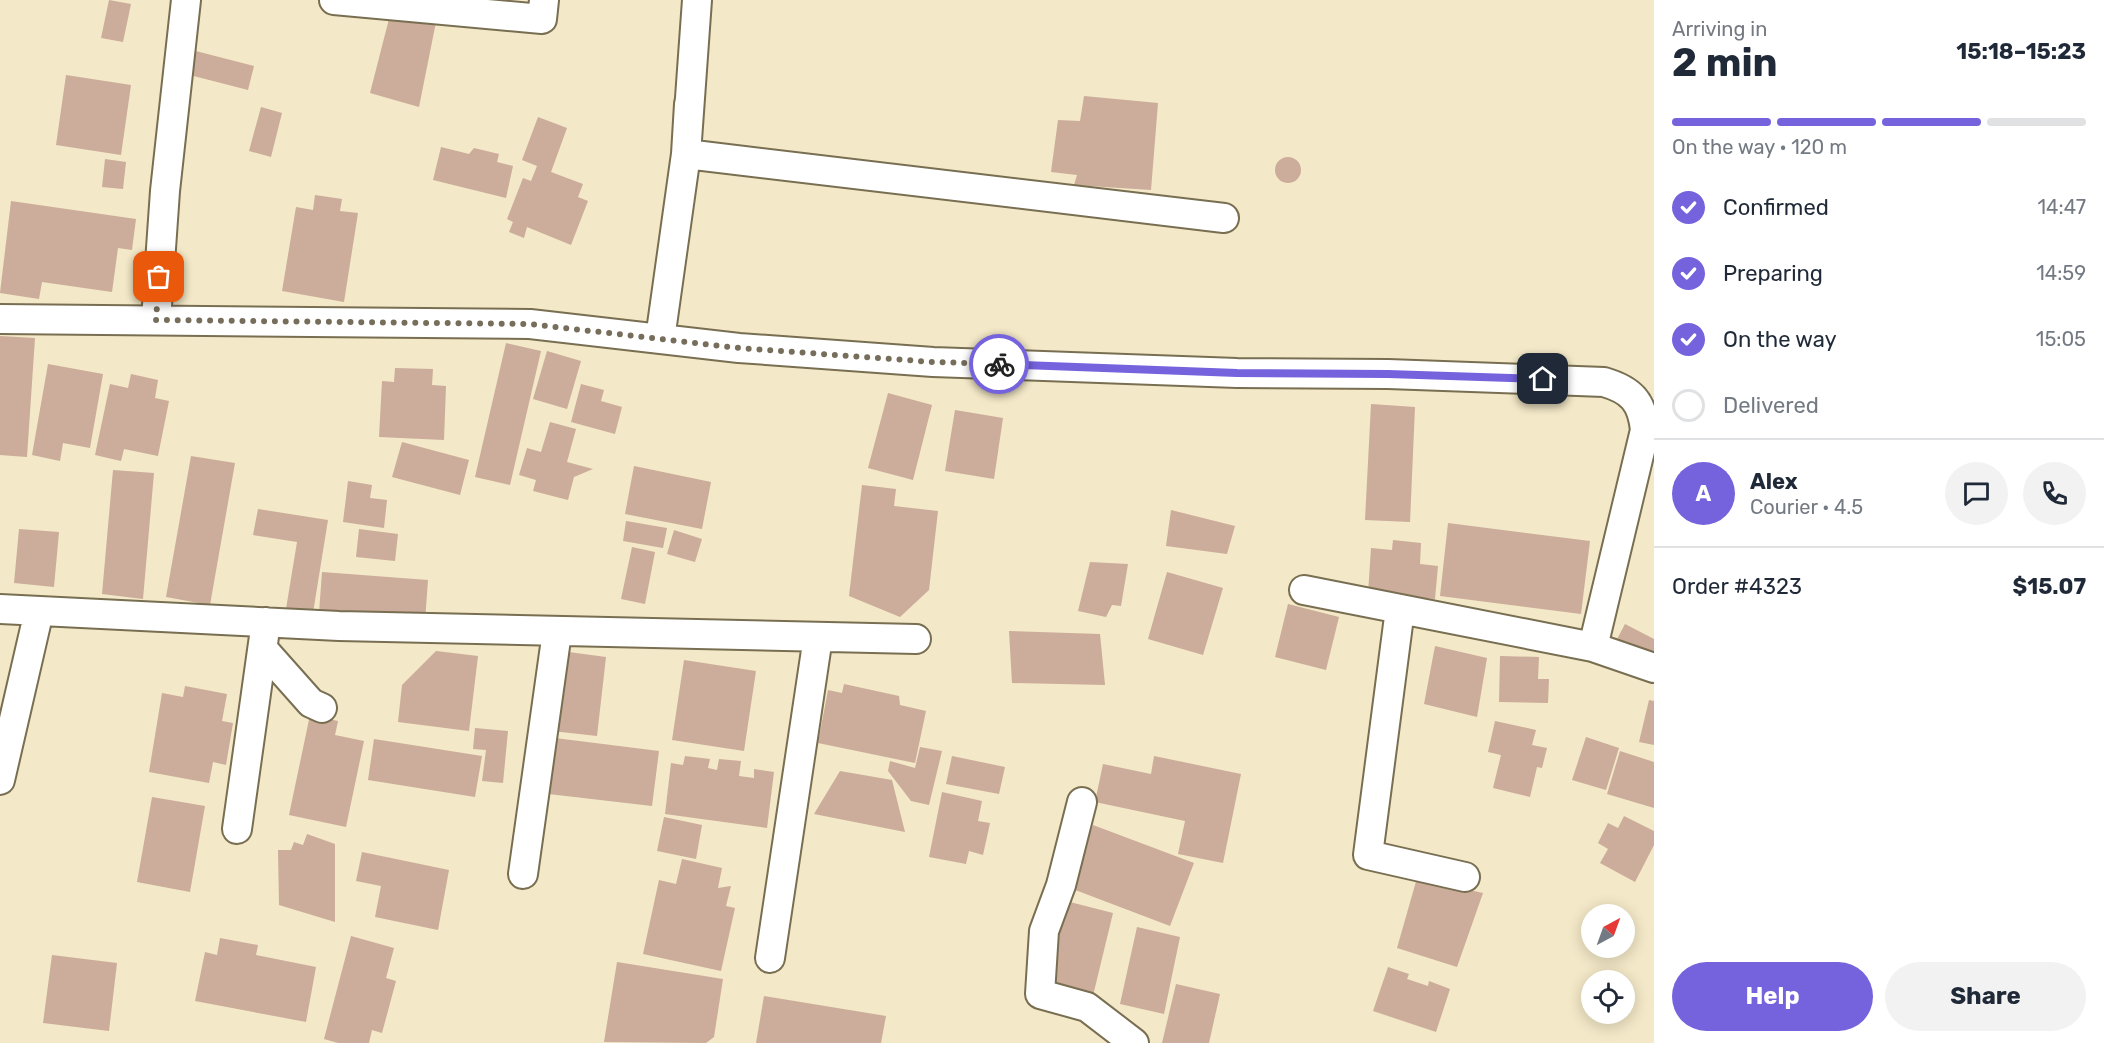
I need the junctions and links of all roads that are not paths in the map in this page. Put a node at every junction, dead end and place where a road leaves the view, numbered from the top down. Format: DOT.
graph roads {
  1 [pos="186,0"];
  2 [pos="334,0"];
  3 [pos="544,0"];
  4 [pos="697,0"];
  5 [pos="690,104"];
  6 [pos="686,154"];
  7 [pos="1224,218"];
  8 [pos="0,319"];
  9 [pos="156,320"];
  10 [pos="660,339"];
  11 [pos="1644,395"];
  12 [pos="1304,590"];
  13 [pos="0,609"];
  14 [pos="1400,609"];
  15 [pos="39,611"];
  16 [pos="557,632"];
  17 [pos="265,636"];
  18 [pos="818,637"];
  19 [pos="916,639"];
  20 [pos="1593,647"];
  21 [pos="1654,668"];
  22 [pos="322,708"];
  23 [pos="0,780"];
  24 [pos="1082,802"];
  25 [pos="237,829"];
  26 [pos="523,874"];
  27 [pos="1465,877"];
  28 [pos="770,958"];
  29 [pos="1134,1043"];
  1 -- 9 [label="street"];
  2 -- 3 [label="street"];
  4 -- 6 [label="street"];
  5 -- 6 [label="street"];
  6 -- 7 [label="street"];
  6 -- 10 [label="street"];
  8 -- 9 [label="street"];
  9 -- 10 [label="street"];
  10 -- 11 [label="street"];
  11 -- 20 [label="street"];
  12 -- 14 [label="street"];
  13 -- 15 [label="street"];
  14 -- 20 [label="street"];
  14 -- 27 [label="street"];
  15 -- 17 [label="street"];
  15 -- 23 [label="street"];
  16 -- 17 [label="street"];
  16 -- 18 [label="street"];
  16 -- 26 [label="street"];
  17 -- 22 [label="street"];
  17 -- 25 [label="street"];
  18 -- 19 [label="street"];
  18 -- 28 [label="street"];
  20 -- 21 [label="street"];
  24 -- 29 [label="street"];
}
